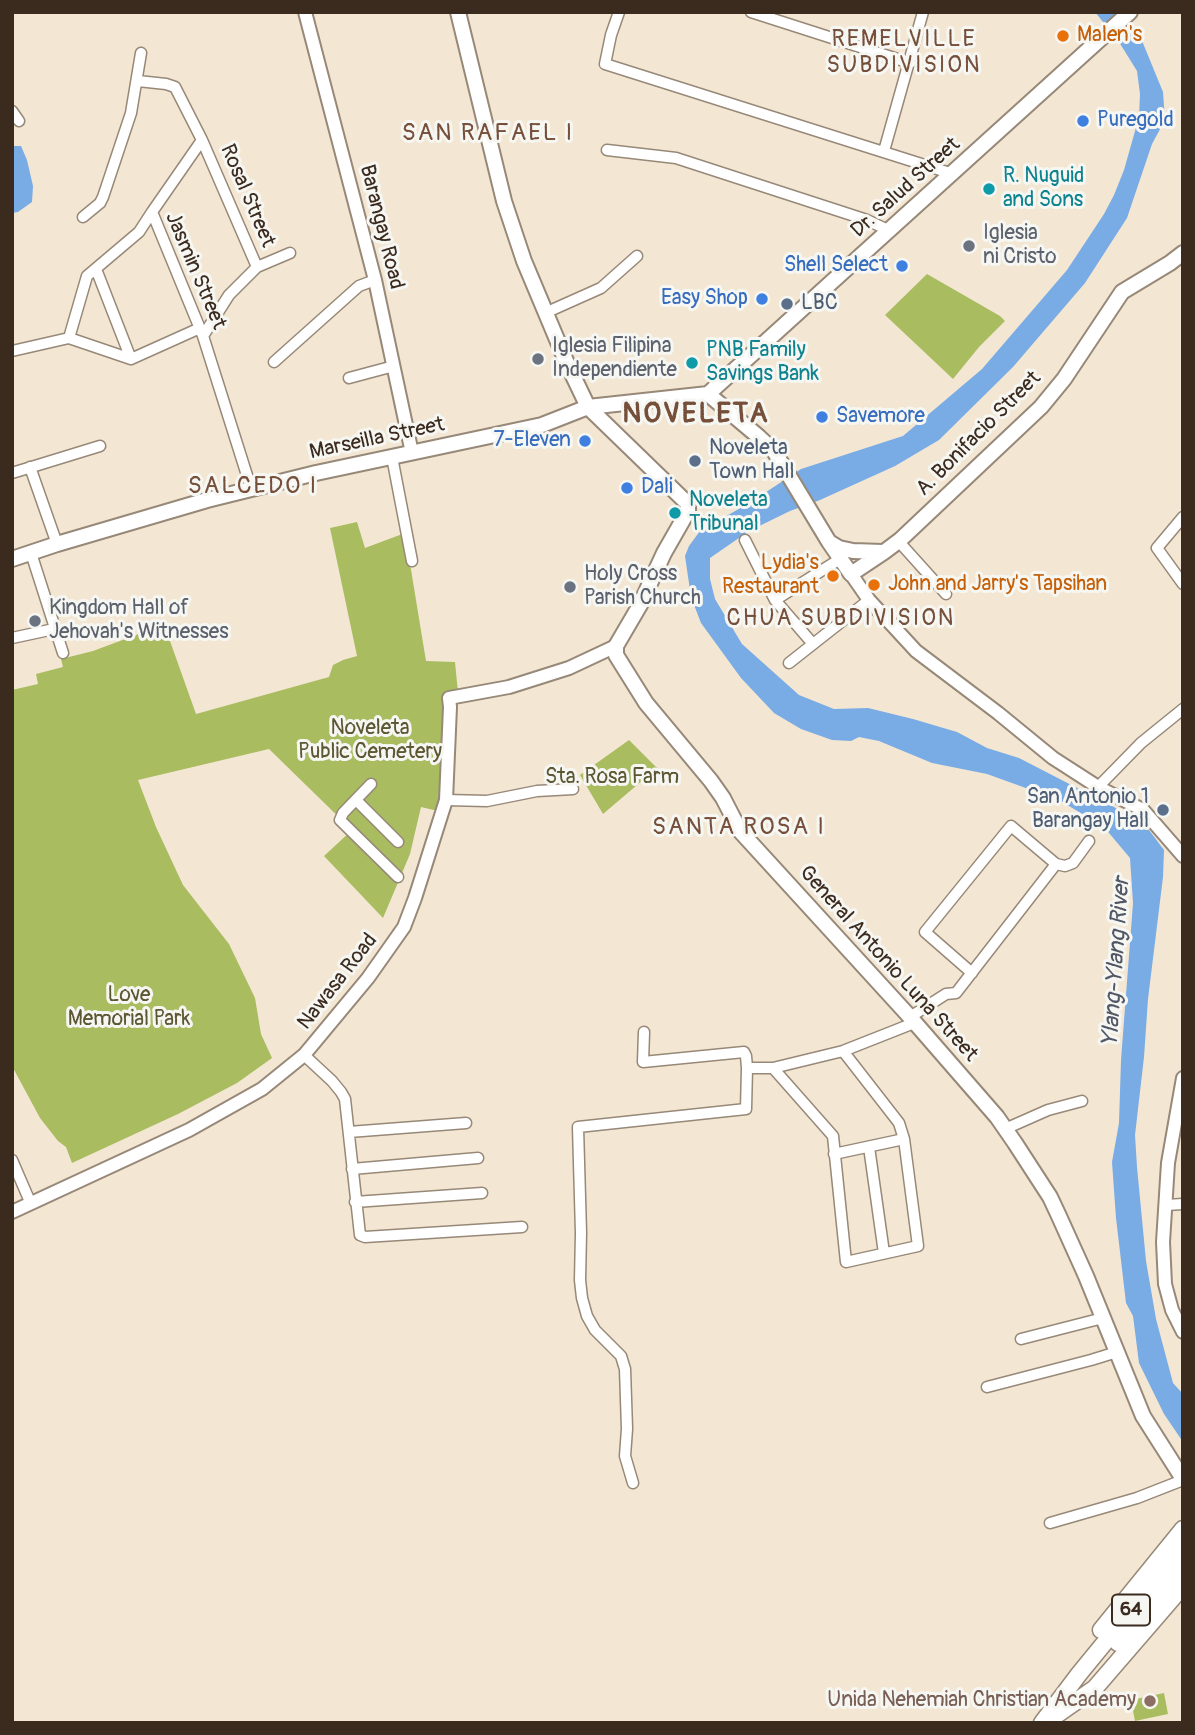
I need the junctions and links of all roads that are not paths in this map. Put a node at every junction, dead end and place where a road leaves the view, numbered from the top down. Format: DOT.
graph roads {
  1 [pos="304,12"];
  2 [pos="458,12"];
  3 [pos="620,12"];
  4 [pos="751,12"];
  5 [pos="923,12"];
  6 [pos="1130,12"];
  7 [pos="141,52"];
  8 [pos="909,63"];
  9 [pos="138,81"];
  10 [pos="12,111"];
  11 [pos="19,121"];
  12 [pos="202,140"];
  13 [pos="607,150"];
  14 [pos="884,151"];
  15 [pos="953,174"];
  16 [pos="152,212"];
  17 [pos="83,217"];
  18 [pos="890,231"];
  19 [pos="290,253"];
  20 [pos="1183,253"];
  21 [pos="637,256"];
  22 [pos="257,267"];
  23 [pos="96,269"];
  24 [pos="375,280"];
  25 [pos="545,313"];
  26 [pos="201,332"];
  27 [pos="69,338"];
  28 [pos="12,351"];
  29 [pos="131,359"];
  30 [pos="274,362"];
  31 [pos="394,366"];
  32 [pos="349,378"];
  33 [pos="708,394"];
  34 [pos="589,407"];
  35 [pos="100,446"];
  36 [pos="412,453"];
  37 [pos="392,457"];
  38 [pos="30,467"];
  39 [pos="12,473"];
  40 [pos="251,488"];
  41 [pos="1183,518"];
  42 [pos="745,540"];
  43 [pos="900,540"];
  44 [pos="829,542"];
  45 [pos="57,544"];
  46 [pos="884,552"];
  47 [pos="31,553"];
  48 [pos="12,559"];
  49 [pos="840,559"];
  50 [pos="412,561"];
  51 [pos="851,574"];
  52 [pos="1183,584"];
  53 [pos="946,594"];
  54 [pos="775,600"];
  55 [pos="869,600"];
  56 [pos="54,629"];
  57 [pos="12,638"];
  58 [pos="813,644"];
  59 [pos="616,646"];
  60 [pos="63,653"];
  61 [pos="789,663"];
  62 [pos="1183,709"];
  63 [pos="371,784"];
  64 [pos="1098,787"];
  65 [pos="573,789"];
  66 [pos="356,800"];
  67 [pos="446,800"];
  68 [pos="1089,841"];
  69 [pos="398,842"];
  70 [pos="1183,856"];
  71 [pos="1056,864"];
  72 [pos="397,877"];
  73 [pos="972,972"];
  74 [pos="912,1020"];
  75 [pos="644,1032"];
  76 [pos="843,1051"];
  77 [pos="304,1055"];
  78 [pos="747,1068"];
  79 [pos="773,1068"];
  80 [pos="1183,1078"];
  81 [pos="1082,1101"];
  82 [pos="466,1123"];
  83 [pos="1005,1129"];
  84 [pos="349,1132"];
  85 [pos="904,1139"];
  86 [pos="869,1147"];
  87 [pos="834,1154"];
  88 [pos="478,1158"];
  89 [pos="12,1160"];
  90 [pos="352,1169"];
  91 [pos="482,1193"];
  92 [pos="355,1202"];
  93 [pos="31,1203"];
  94 [pos="1183,1204"];
  95 [pos="1166,1205"];
  96 [pos="12,1212"];
  97 [pos="522,1227"];
  98 [pos="884,1253"];
  99 [pos="1103,1318"];
  100 [pos="1183,1332"];
  101 [pos="1021,1339"];
  102 [pos="1117,1352"];
  103 [pos="987,1387"];
  104 [pos="1183,1479"];
  105 [pos="633,1483"];
  106 [pos="1050,1523"];
  107 [pos="1183,1528"];
  108 [pos="1183,1547"];
  109 [pos="1183,1567"];
  110 [pos="1183,1586"];
  111 [pos="1053,1715"];
  112 [pos="1042,1723"];
  1 -- 24 [label="street, Barangay Road"];
  2 -- 25 [label="main road"];
  3 -- 14 [label="street"];
  4 -- 8 [label="street"];
  5 -- 8 [label="street"];
  6 -- 15 [label="main road, Dr. Salud Street"];
  7 -- 9 [label="street"];
  8 -- 14 [label="street"];
  9 -- 12 [label="street, Rosal Street"];
  9 -- 17 [label="street"];
  10 -- 11 [label="street"];
  12 -- 16 [label="street"];
  12 -- 22 [label="street, Rosal Street"];
  13 -- 18 [label="street"];
  14 -- 15 [label="street"];
  15 -- 18 [label="main road, Dr. Salud Street"];
  16 -- 23 [label="street, Jasmin Street"];
  16 -- 26 [label="street, Jasmin Street"];
  18 -- 33 [label="main road, Dr. Salud Street"];
  19 -- 22 [label="street"];
  20 -- 43 [label="main road, A. Bonifacio Street"];
  21 -- 25 [label="street"];
  22 -- 26 [label="street"];
  23 -- 27 [label="street, Jasmin Street"];
  23 -- 29 [label="street"];
  24 -- 30 [label="street"];
  24 -- 31 [label="street, Barangay Road"];
  25 -- 34 [label="main road"];
  26 -- 29 [label="street"];
  26 -- 40 [label="street, Jasmin Street"];
  27 -- 28 [label="street"];
  27 -- 29 [label="street"];
  31 -- 32 [label="street"];
  31 -- 36 [label="street, Barangay Road"];
  33 -- 34 [label="main road, Marseilla Street"];
  33 -- 44 [label="main road"];
  34 -- 36 [label="main road, Marseilla Street"];
  34 -- 59 [label="main road"];
  35 -- 38 [label="street"];
  36 -- 37 [label="main road, Marseilla Street"];
  37 -- 40 [label="main road, Marseilla Street"];
  37 -- 50 [label="street"];
  38 -- 39 [label="street"];
  38 -- 45 [label="street"];
  40 -- 45 [label="main road, Marseilla Street"];
  41 -- 52 [label="street"];
  42 -- 54 [label="street"];
  43 -- 46 [label="main road, A. Bonifacio Street"];
  43 -- 53 [label="street"];
  44 -- 46 [label="main road"];
  44 -- 49 [label="main road"];
  45 -- 47 [label="main road, Marseilla Street"];
  46 -- 51 [label="main road, A. Bonifacio Street"];
  47 -- 48 [label="main road, Marseilla Street"];
  47 -- 56 [label="street"];
  49 -- 51 [label="main road"];
  49 -- 54 [label="street"];
  51 -- 55 [label="street"];
  54 -- 58 [label="street"];
  55 -- 58 [label="street"];
  55 -- 64 [label="street"];
  56 -- 57 [label="street"];
  56 -- 60 [label="street"];
  58 -- 61 [label="street"];
  59 -- 67 [label="street, Nawasa Road"];
  59 -- 74 [label="main road, General Antonio Luna Street"];
  62 -- 64 [label="street"];
  63 -- 66 [label="street"];
  64 -- 70 [label="street"];
  65 -- 67 [label="street"];
  66 -- 69 [label="street"];
  66 -- 72 [label="street"];
  67 -- 77 [label="street, Nawasa Road"];
  68 -- 71 [label="street"];
  71 -- 73 [label="street"];
  71 -- 73 [label="street"];
  73 -- 74 [label="street"];
  74 -- 76 [label="street"];
  74 -- 83 [label="main road, General Antonio Luna Street"];
  75 -- 78 [label="street"];
  76 -- 79 [label="street"];
  76 -- 85 [label="street"];
  77 -- 84 [label="street"];
  77 -- 93 [label="street, Nawasa Road"];
  78 -- 79 [label="street"];
  78 -- 105 [label="street"];
  79 -- 87 [label="street"];
  80 -- 95 [label="street"];
  81 -- 83 [label="street"];
  82 -- 84 [label="street"];
  83 -- 99 [label="main road, General Antonio Luna Street"];
  84 -- 90 [label="street"];
  85 -- 86 [label="street"];
  85 -- 98 [label="street"];
  86 -- 87 [label="street"];
  86 -- 98 [label="street"];
  87 -- 98 [label="street"];
  88 -- 90 [label="street"];
  89 -- 93 [label="street"];
  90 -- 92 [label="street"];
  91 -- 92 [label="street"];
  92 -- 97 [label="street"];
  93 -- 96 [label="street"];
  94 -- 95 [label="street"];
  95 -- 100 [label="street"];
  99 -- 101 [label="street"];
  99 -- 102 [label="main road, General Antonio Luna Street"];
  102 -- 103 [label="street"];
  102 -- 104 [label="main road, General Antonio Luna Street"];
  104 -- 106 [label="street"];
  107 -- 111 [label="main road"];
  108 -- 111 [label="main road, 64"];
  109 -- 111 [label="main road, 64"];
  110 -- 111 [label="main road"];
  111 -- 112 [label="main road, 64"];
}
